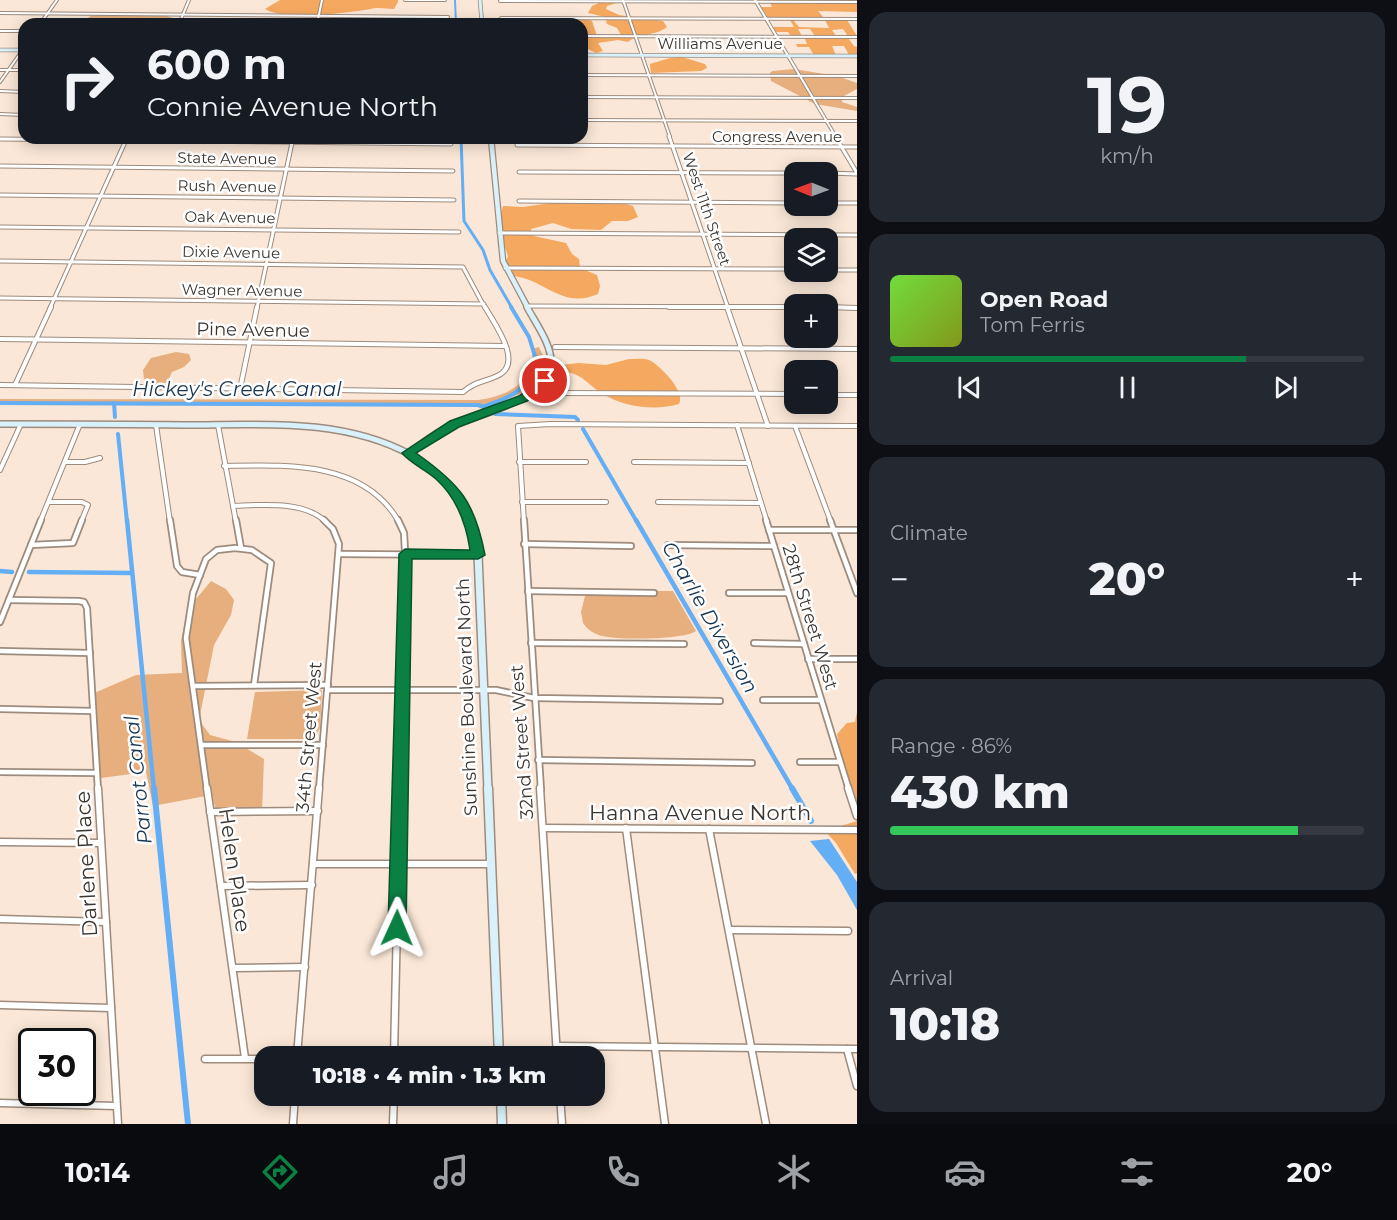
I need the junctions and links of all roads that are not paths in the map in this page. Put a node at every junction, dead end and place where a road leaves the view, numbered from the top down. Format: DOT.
graph roads {
  1 [pos="57,0"];
  2 [pos="189,0"];
  3 [pos="322,0"];
  4 [pos="405,0"];
  5 [pos="445,0"];
  6 [pos="480,0"];
  7 [pos="500,1"];
  8 [pos="623,1"];
  9 [pos="756,1"];
  10 [pos="857,2"];
  11 [pos="0,13"];
  12 [pos="48,14"];
  13 [pos="183,15"];
  14 [pos="319,16"];
  15 [pos="448,17"];
  16 [pos="45,18"];
  17 [pos="182,18"];
  18 [pos="482,18"];
  19 [pos="501,18"];
  20 [pos="629,18"];
  21 [pos="766,19"];
  22 [pos="857,19"];
  23 [pos="0,31"];
  24 [pos="18,31"];
  25 [pos="588,36"];
  26 [pos="635,36"];
  27 [pos="777,37"];
  28 [pos="857,37"];
  29 [pos="18,49"];
  30 [pos="0,50"];
  31 [pos="588,55"];
  32 [pos="642,55"];
  33 [pos="788,56"];
  34 [pos="857,56"];
  35 [pos="18,57"];
  36 [pos="0,70"];
  37 [pos="9,70"];
  38 [pos="18,70"];
  39 [pos="588,75"];
  40 [pos="649,75"];
  41 [pos="800,76"];
  42 [pos="857,76"];
  43 [pos="0,82"];
  44 [pos="0,91"];
  45 [pos="18,92"];
  46 [pos="588,97"];
  47 [pos="656,97"];
  48 [pos="813,98"];
  49 [pos="857,98"];
  50 [pos="0,114"];
  51 [pos="18,115"];
  52 [pos="588,120"];
  53 [pos="664,121"];
  54 [pos="827,121"];
  55 [pos="857,122"];
  56 [pos="0,139"];
  57 [pos="18,139"];
  58 [pos="125,144"];
  59 [pos="292,144"];
  60 [pos="492,144"];
  61 [pos="517,145"];
  62 [pos="673,146"];
  63 [pos="841,146"];
  64 [pos="857,147"];
  65 [pos="0,166"];
  66 [pos="114,167"];
  67 [pos="287,169"];
  68 [pos="453,171"];
  69 [pos="519,172"];
  70 [pos="682,173"];
  71 [pos="784,173"];
  72 [pos="857,173"];
  73 [pos="838,174"];
  74 [pos="0,195"];
  75 [pos="101,196"];
  76 [pos="280,198"];
  77 [pos="454,200"];
  78 [pos="519,201"];
  79 [pos="692,202"];
  80 [pos="784,203"];
  81 [pos="838,203"];
  82 [pos="857,203"];
  83 [pos="0,226"];
  84 [pos="86,228"];
  85 [pos="274,230"];
  86 [pos="459,232"];
  87 [pos="499,233"];
  88 [pos="703,234"];
  89 [pos="857,235"];
  90 [pos="0,261"];
  91 [pos="71,262"];
  92 [pos="267,264"];
  93 [pos="506,268"];
  94 [pos="715,269"];
  95 [pos="784,269"];
  96 [pos="838,270"];
  97 [pos="857,270"];
  98 [pos="0,298"];
  99 [pos="54,299"];
  100 [pos="259,302"];
  101 [pos="484,304"];
  102 [pos="526,306"];
  103 [pos="728,307"];
  104 [pos="784,307"];
  105 [pos="838,307"];
  106 [pos="857,308"];
  107 [pos="0,339"];
  108 [pos="35,340"];
  109 [pos="250,343"];
  110 [pos="505,346"];
  111 [pos="555,347"];
  112 [pos="742,348"];
  113 [pos="857,349"];
  114 [pos="0,385"];
  115 [pos="15,385"];
  116 [pos="240,388"];
  117 [pos="553,393"];
  118 [pos="784,394"];
  119 [pos="757,395"];
  120 [pos="838,395"];
  121 [pos="857,395"];
  122 [pos="0,424"];
  123 [pos="21,424"];
  124 [pos="80,424"];
  125 [pos="156,424"];
  126 [pos="218,425"];
  127 [pos="737,425"];
  128 [pos="768,426"];
  129 [pos="795,426"];
  130 [pos="856,426"];
  131 [pos="857,433"];
  132 [pos="408,453"];
  133 [pos="100,458"];
  134 [pos="65,462"];
  135 [pos="519,462"];
  136 [pos="586,462"];
  137 [pos="634,462"];
  138 [pos="748,463"];
  139 [pos="225,466"];
  140 [pos="0,470"];
  141 [pos="49,501"];
  142 [pos="522,501"];
  143 [pos="606,502"];
  144 [pos="658,502"];
  145 [pos="761,503"];
  146 [pos="233,506"];
  147 [pos="769,530"];
  148 [pos="834,530"];
  149 [pos="857,530"];
  150 [pos="524,544"];
  151 [pos="31,545"];
  152 [pos="668,545"];
  153 [pos="631,546"];
  154 [pos="774,546"];
  155 [pos="241,548"];
  156 [pos="339,554"];
  157 [pos="405,554"];
  158 [pos="478,555"];
  159 [pos="200,575"];
  160 [pos="528,591"];
  161 [pos="654,593"];
  162 [pos="729,593"];
  163 [pos="788,593"];
  164 [pos="857,593"];
  165 [pos="9,600"];
  166 [pos="0,622"];
  167 [pos="531,643"];
  168 [pos="754,643"];
  169 [pos="684,644"];
  170 [pos="804,644"];
  171 [pos="0,651"];
  172 [pos="90,653"];
  173 [pos="808,659"];
  174 [pos="857,659"];
  175 [pos="254,685"];
  176 [pos="193,686"];
  177 [pos="328,688"];
  178 [pos="403,690"];
  179 [pos="483,690"];
  180 [pos="534,698"];
  181 [pos="763,700"];
  182 [pos="821,700"];
  183 [pos="720,701"];
  184 [pos="0,709"];
  185 [pos="93,711"];
  186 [pos="323,745"];
  187 [pos="201,746"];
  188 [pos="538,760"];
  189 [pos="800,762"];
  190 [pos="840,762"];
  191 [pos="752,763"];
  192 [pos="0,771"];
  193 [pos="97,773"];
  194 [pos="318,811"];
  195 [pos="210,812"];
  196 [pos="857,816"];
  197 [pos="543,828"];
  198 [pos="626,828"];
  199 [pos="709,829"];
  200 [pos="857,830"];
  201 [pos="0,842"];
  202 [pos="101,843"];
  203 [pos="313,864"];
  204 [pos="491,864"];
  205 [pos="399,865"];
  206 [pos="312,885"];
  207 [pos="221,886"];
  208 [pos="0,919"];
  209 [pos="106,921"];
  210 [pos="729,930"];
  211 [pos="848,931"];
  212 [pos="305,967"];
  213 [pos="232,968"];
  214 [pos="0,1005"];
  215 [pos="111,1008"];
  216 [pos="298,1046"];
  217 [pos="394,1046"];
  218 [pos="499,1046"];
  219 [pos="557,1046"];
  220 [pos="605,1046"];
  221 [pos="655,1047"];
  222 [pos="751,1048"];
  223 [pos="848,1049"];
  224 [pos="857,1049"];
  225 [pos="245,1058"];
  226 [pos="254,1058"];
  227 [pos="205,1059"];
  228 [pos="857,1086"];
  229 [pos="0,1103"];
  230 [pos="116,1106"];
  231 [pos="294,1106"];
  232 [pos="393,1106"];
  233 [pos="501,1106"];
  234 [pos="561,1106"];
  235 [pos="118,1124"];
  236 [pos="292,1124"];
  237 [pos="393,1124"];
  238 [pos="502,1124"];
  239 [pos="562,1124"];
  240 [pos="665,1124"];
  241 [pos="766,1124"];
  1 -- 12 [label="street"];
  2 -- 13 [label="street"];
  3 -- 14 [label="street"];
  4 -- 5 [label="street"];
  6 -- 18 [label="street"];
  7 -- 8 [label="street"];
  8 -- 9 [label="street"];
  8 -- 20 [label="street, West 11th Street"];
  9 -- 10 [label="street"];
  9 -- 21 [label="street"];
  11 -- 12 [label="street"];
  12 -- 13 [label="street"];
  12 -- 16 [label="street"];
  13 -- 14 [label="street"];
  13 -- 17 [label="street"];
  14 -- 15 [label="street"];
  19 -- 20 [label="street"];
  20 -- 21 [label="street"];
  20 -- 26 [label="street, West 11th Street"];
  21 -- 22 [label="street"];
  21 -- 27 [label="street"];
  23 -- 24 [label="street"];
  25 -- 26 [label="street"];
  26 -- 27 [label="street"];
  26 -- 32 [label="street, West 11th Street"];
  27 -- 28 [label="street"];
  27 -- 33 [label="street"];
  29 -- 30 [label="street"];
  31 -- 32 [label="street, Williams Avenue"];
  32 -- 33 [label="street, Williams Avenue"];
  32 -- 40 [label="street, West 11th Street"];
  33 -- 34 [label="street, Williams Avenue"];
  33 -- 41 [label="street"];
  35 -- 37 [label="street"];
  36 -- 37 [label="street"];
  37 -- 38 [label="street"];
  37 -- 43 [label="street"];
  39 -- 40 [label="street"];
  40 -- 41 [label="street"];
  40 -- 47 [label="street, West 11th Street"];
  41 -- 42 [label="street"];
  41 -- 48 [label="street"];
  44 -- 45 [label="street"];
  46 -- 47 [label="street"];
  47 -- 48 [label="street"];
  47 -- 53 [label="street, West 11th Street"];
  48 -- 49 [label="street"];
  48 -- 54 [label="street"];
  50 -- 51 [label="street"];
  52 -- 53 [label="street"];
  53 -- 54 [label="street"];
  53 -- 62 [label="street, West 11th Street"];
  54 -- 55 [label="street"];
  54 -- 63 [label="street"];
  56 -- 57 [label="street"];
  58 -- 66 [label="street"];
  59 -- 67 [label="street"];
  60 -- 87 [label="street"];
  61 -- 62 [label="street, Congress Avenue"];
  62 -- 63 [label="street, Congress Avenue"];
  62 -- 70 [label="street, West 11th Street"];
  63 -- 64 [label="street, Congress Avenue"];
  63 -- 72 [label="street"];
  65 -- 66 [label="street, State Avenue"];
  66 -- 67 [label="street, State Avenue"];
  66 -- 75 [label="street"];
  67 -- 68 [label="street, State Avenue"];
  67 -- 76 [label="street"];
  69 -- 70 [label="street"];
  70 -- 71 [label="street"];
  70 -- 79 [label="street, West 11th Street"];
  72 -- 73 [label="street"];
  74 -- 75 [label="street, Rush Avenue"];
  75 -- 76 [label="street, Rush Avenue"];
  75 -- 84 [label="street"];
  76 -- 77 [label="street, Rush Avenue"];
  76 -- 85 [label="street"];
  78 -- 79 [label="street"];
  79 -- 80 [label="street"];
  79 -- 88 [label="street, West 11th Street"];
  81 -- 82 [label="street"];
  83 -- 84 [label="street, Oak Avenue"];
  84 -- 85 [label="street, Oak Avenue"];
  84 -- 91 [label="street"];
  85 -- 86 [label="street, Oak Avenue"];
  85 -- 92 [label="street"];
  87 -- 88 [label="street"];
  87 -- 93 [label="street"];
  88 -- 89 [label="street"];
  88 -- 94 [label="street, West 11th Street"];
  90 -- 91 [label="street, Dixie Avenue"];
  91 -- 92 [label="street, Dixie Avenue"];
  91 -- 99 [label="street"];
  92 -- 100 [label="street"];
  92 -- 101 [label="street, Dixie Avenue"];
  93 -- 94 [label="street"];
  93 -- 102 [label="street"];
  94 -- 95 [label="street"];
  94 -- 103 [label="street, West 11th Street"];
  96 -- 97 [label="street"];
  98 -- 99 [label="street, Wagner Avenue"];
  99 -- 100 [label="street, Wagner Avenue"];
  99 -- 108 [label="street"];
  100 -- 101 [label="street, Wagner Avenue"];
  100 -- 109 [label="street"];
  101 -- 110 [label="street"];
  102 -- 103 [label="street"];
  102 -- 132 [label="street"];
  103 -- 104 [label="street"];
  103 -- 112 [label="street, West 11th Street"];
  105 -- 106 [label="street"];
  107 -- 108 [label="street, Pine Avenue"];
  108 -- 109 [label="street, Pine Avenue"];
  108 -- 115 [label="street"];
  109 -- 110 [label="street, Pine Avenue"];
  109 -- 116 [label="street"];
  110 -- 116 [label="street"];
  111 -- 112 [label="street"];
  112 -- 113 [label="street"];
  112 -- 119 [label="street, West 11th Street"];
  114 -- 115 [label="street"];
  115 -- 116 [label="street"];
  117 -- 119 [label="street"];
  118 -- 119 [label="street"];
  119 -- 128 [label="street, West 11th Street"];
  120 -- 121 [label="street"];
  122 -- 123 [label="street, Sunshine Boulevard North"];
  123 -- 124 [label="street, Sunshine Boulevard North"];
  123 -- 140 [label="street"];
  124 -- 125 [label="street, Sunshine Boulevard North"];
  124 -- 134 [label="street"];
  125 -- 126 [label="street, Sunshine Boulevard North"];
  125 -- 159 [label="street"];
  126 -- 132 [label="street, Sunshine Boulevard North"];
  126 -- 139 [label="street"];
  127 -- 128 [label="street"];
  127 -- 135 [label="street, 32nd Street West"];
  127 -- 138 [label="street, 28th Street West"];
  128 -- 129 [label="street"];
  129 -- 130 [label="street"];
  129 -- 148 [label="street"];
  130 -- 131 [label="street"];
  132 -- 158 [label="street, Sunshine Boulevard North"];
  133 -- 134 [label="street"];
  134 -- 141 [label="street"];
  135 -- 136 [label="street"];
  135 -- 142 [label="street, 32nd Street West"];
  137 -- 138 [label="street"];
  138 -- 145 [label="street, 28th Street West"];
  139 -- 146 [label="street"];
  139 -- 157 [label="street"];
  141 -- 151 [label="street"];
  141 -- 151 [label="street"];
  142 -- 143 [label="street"];
  142 -- 150 [label="street, 32nd Street West"];
  144 -- 145 [label="street"];
  145 -- 147 [label="street, 28th Street West"];
  146 -- 155 [label="street"];
  146 -- 156 [label="street, 34th Street West"];
  147 -- 148 [label="street"];
  147 -- 154 [label="street, 28th Street West"];
  148 -- 149 [label="street"];
  148 -- 164 [label="street"];
  150 -- 153 [label="street"];
  150 -- 160 [label="street, 32nd Street West"];
  151 -- 165 [label="street"];
  152 -- 154 [label="street"];
  154 -- 163 [label="street, 28th Street West"];
  155 -- 159 [label="street, Helen Place"];
  155 -- 175 [label="street"];
  156 -- 157 [label="street"];
  156 -- 177 [label="street, 34th Street West"];
  157 -- 158 [label="street"];
  157 -- 178 [label="street"];
  158 -- 179 [label="street, Sunshine Boulevard North"];
  159 -- 176 [label="street, Helen Place"];
  160 -- 161 [label="street"];
  160 -- 167 [label="street, 32nd Street West"];
  162 -- 163 [label="street"];
  163 -- 170 [label="street, 28th Street West"];
  165 -- 166 [label="street"];
  165 -- 172 [label="street, Darlene Place"];
  167 -- 169 [label="street"];
  167 -- 180 [label="street, 32nd Street West"];
  168 -- 170 [label="street"];
  170 -- 173 [label="street, 28th Street West"];
  171 -- 172 [label="street"];
  172 -- 185 [label="street, Darlene Place"];
  173 -- 174 [label="street"];
  173 -- 182 [label="street, 28th Street West"];
  175 -- 176 [label="street"];
  175 -- 177 [label="street"];
  176 -- 187 [label="street, Helen Place"];
  177 -- 178 [label="street"];
  177 -- 186 [label="street, 34th Street West"];
  178 -- 179 [label="street"];
  178 -- 205 [label="street"];
  179 -- 180 [label="street"];
  179 -- 204 [label="street, Sunshine Boulevard North"];
  180 -- 183 [label="street"];
  180 -- 188 [label="street, 32nd Street West"];
  181 -- 182 [label="street"];
  182 -- 190 [label="street, 28th Street West"];
  184 -- 185 [label="street"];
  185 -- 193 [label="street, Darlene Place"];
  186 -- 187 [label="street"];
  186 -- 194 [label="street, 34th Street West"];
  187 -- 195 [label="street, Helen Place"];
  188 -- 191 [label="street"];
  188 -- 197 [label="street, 32nd Street West"];
  189 -- 190 [label="street"];
  190 -- 196 [label="street, 28th Street West"];
  192 -- 193 [label="street"];
  193 -- 202 [label="street, Darlene Place"];
  194 -- 195 [label="street"];
  194 -- 203 [label="street, 34th Street West"];
  195 -- 207 [label="street, Helen Place"];
  197 -- 198 [label="street, Hanna Avenue North"];
  197 -- 219 [label="street, 32nd Street West"];
  198 -- 199 [label="street, Hanna Avenue North"];
  198 -- 221 [label="street"];
  199 -- 200 [label="street, Hanna Avenue North"];
  199 -- 210 [label="street"];
  201 -- 202 [label="street"];
  202 -- 209 [label="street, Darlene Place"];
  203 -- 205 [label="street"];
  203 -- 206 [label="street, 34th Street West"];
  204 -- 205 [label="street"];
  204 -- 218 [label="street, Sunshine Boulevard North"];
  205 -- 217 [label="street"];
  206 -- 207 [label="street"];
  206 -- 212 [label="street, 34th Street West"];
  207 -- 213 [label="street, Helen Place"];
  208 -- 209 [label="street"];
  209 -- 215 [label="street, Darlene Place"];
  210 -- 211 [label="street"];
  210 -- 222 [label="street"];
  212 -- 213 [label="street"];
  212 -- 216 [label="street, 34th Street West"];
  213 -- 225 [label="street, Helen Place"];
  214 -- 215 [label="street"];
  215 -- 230 [label="street, Darlene Place"];
  220 -- 221 [label="street"];
  221 -- 222 [label="street"];
  221 -- 240 [label="street"];
  222 -- 223 [label="street"];
  222 -- 241 [label="street"];
  223 -- 224 [label="street"];
  223 -- 228 [label="street"];
  225 -- 226 [label="street"];
  225 -- 227 [label="street"];
  229 -- 230 [label="street"];
  230 -- 235 [label="street, Darlene Place"];
  231 -- 236 [label="street"];
  232 -- 237 [label="street"];
  233 -- 238 [label="street"];
  234 -- 239 [label="street"];
}
